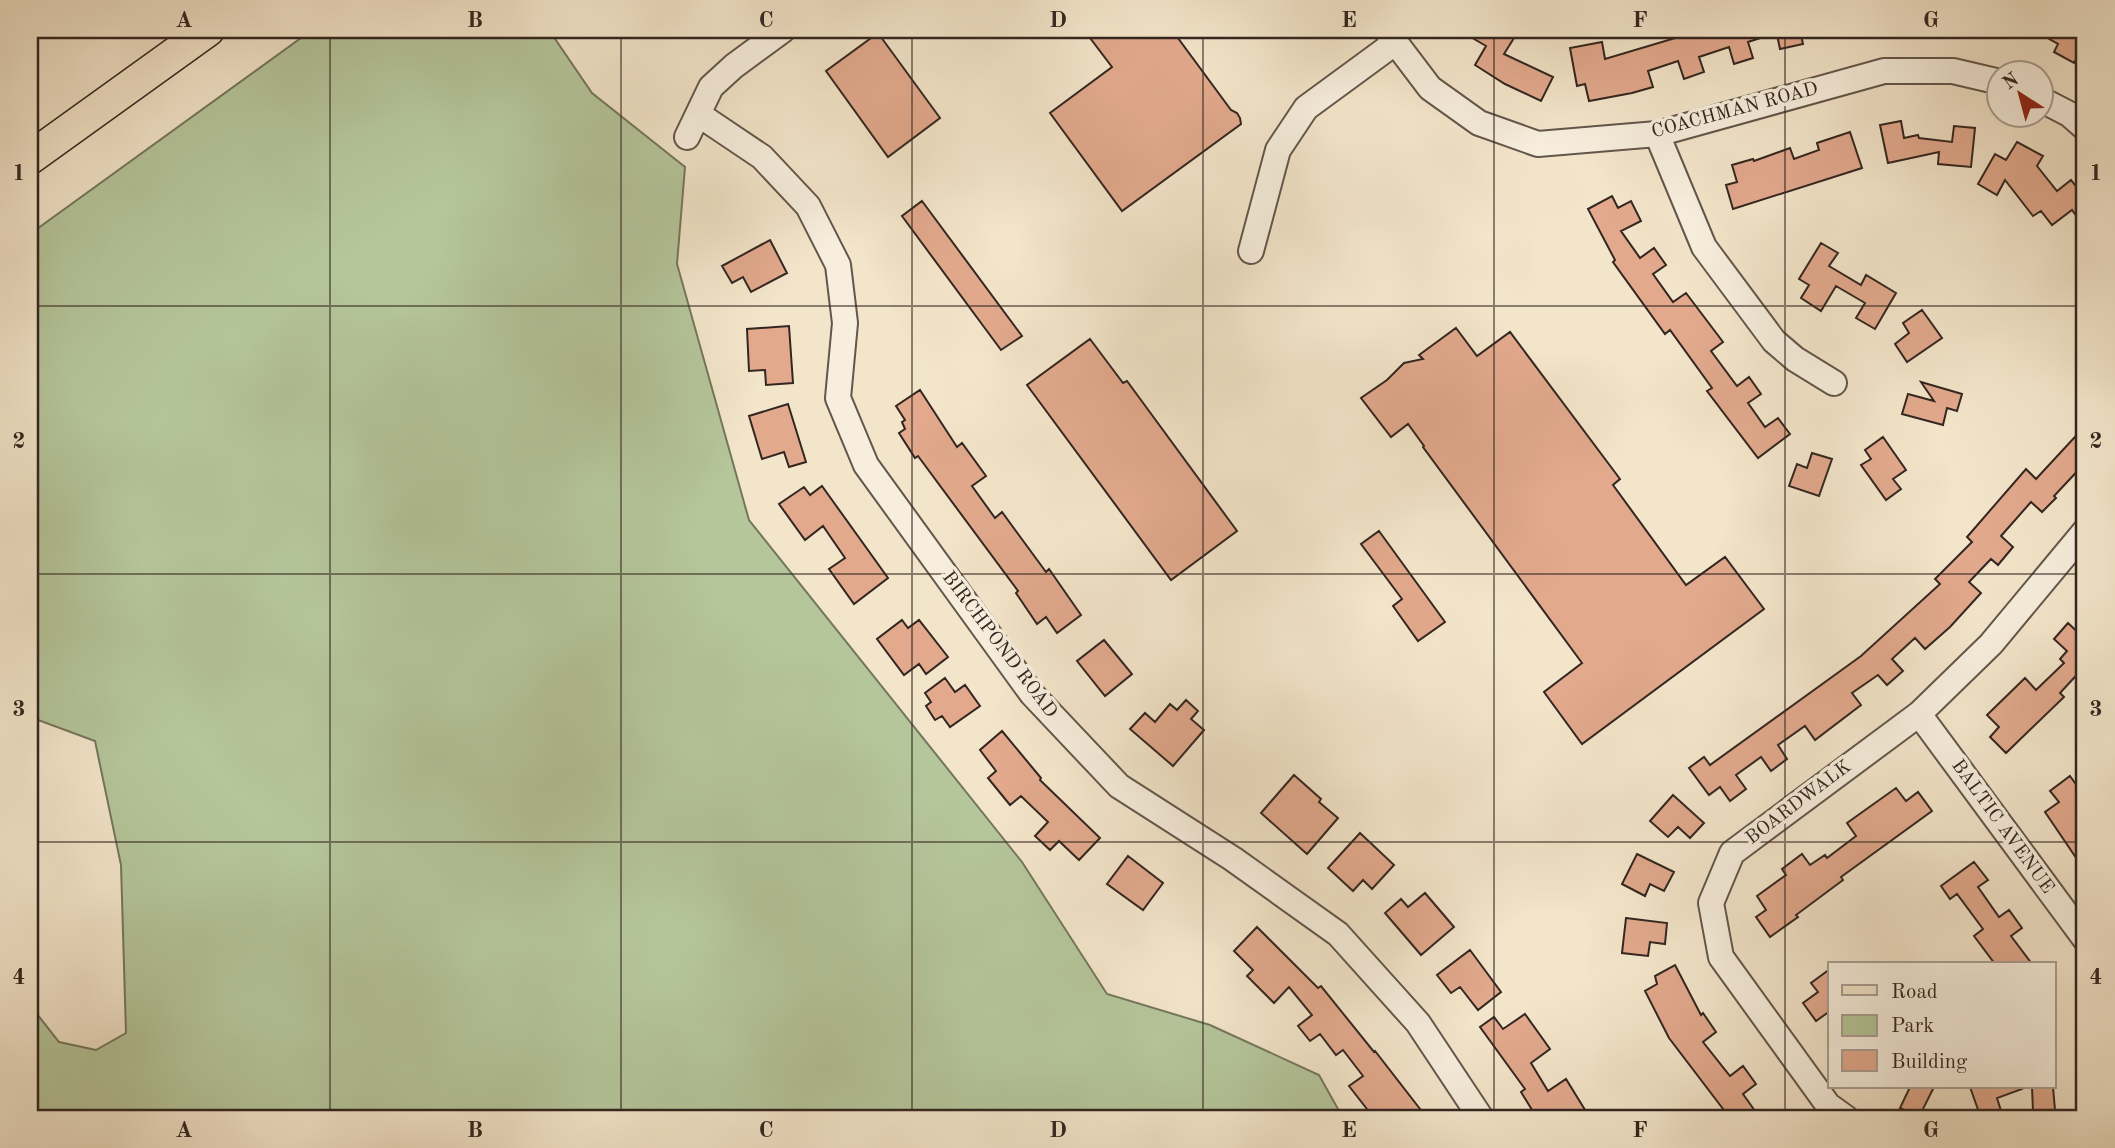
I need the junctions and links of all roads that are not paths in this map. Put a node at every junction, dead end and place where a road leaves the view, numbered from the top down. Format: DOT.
graph roads {
  1 [pos="208,30"];
  2 [pos="783,30"];
  3 [pos="1391,36"];
  4 [pos="1986,79"];
  5 [pos="2056,107"];
  6 [pos="698,114"];
  7 [pos="2085,128"];
  8 [pos="1657,134"];
  9 [pos="687,137"];
  10 [pos="30,158"];
  11 [pos="1251,251"];
  12 [pos="1833,383"];
  13 [pos="2085,531"];
  14 [pos="1919,714"];
  15 [pos="2085,939"];
  16 [pos="1481,1118"];
  17 [pos="1846,1118"];
  1 -- 10 [label="main road"];
  2 -- 6 [label="street"];
  3 -- 8 [label="street, COACHMAN ROAD"];
  3 -- 11 [label="street"];
  4 -- 8 [label="street, COACHMAN ROAD"];
  5 -- 7 [label="street"];
  6 -- 9 [label="street"];
  6 -- 16 [label="street, BIRCHPOND ROAD"];
  8 -- 12 [label="street"];
  13 -- 14 [label="street, BOARDWALK"];
  14 -- 15 [label="street, BALTIC AVENUE"];
  14 -- 17 [label="street, BOARDWALK"];
}
